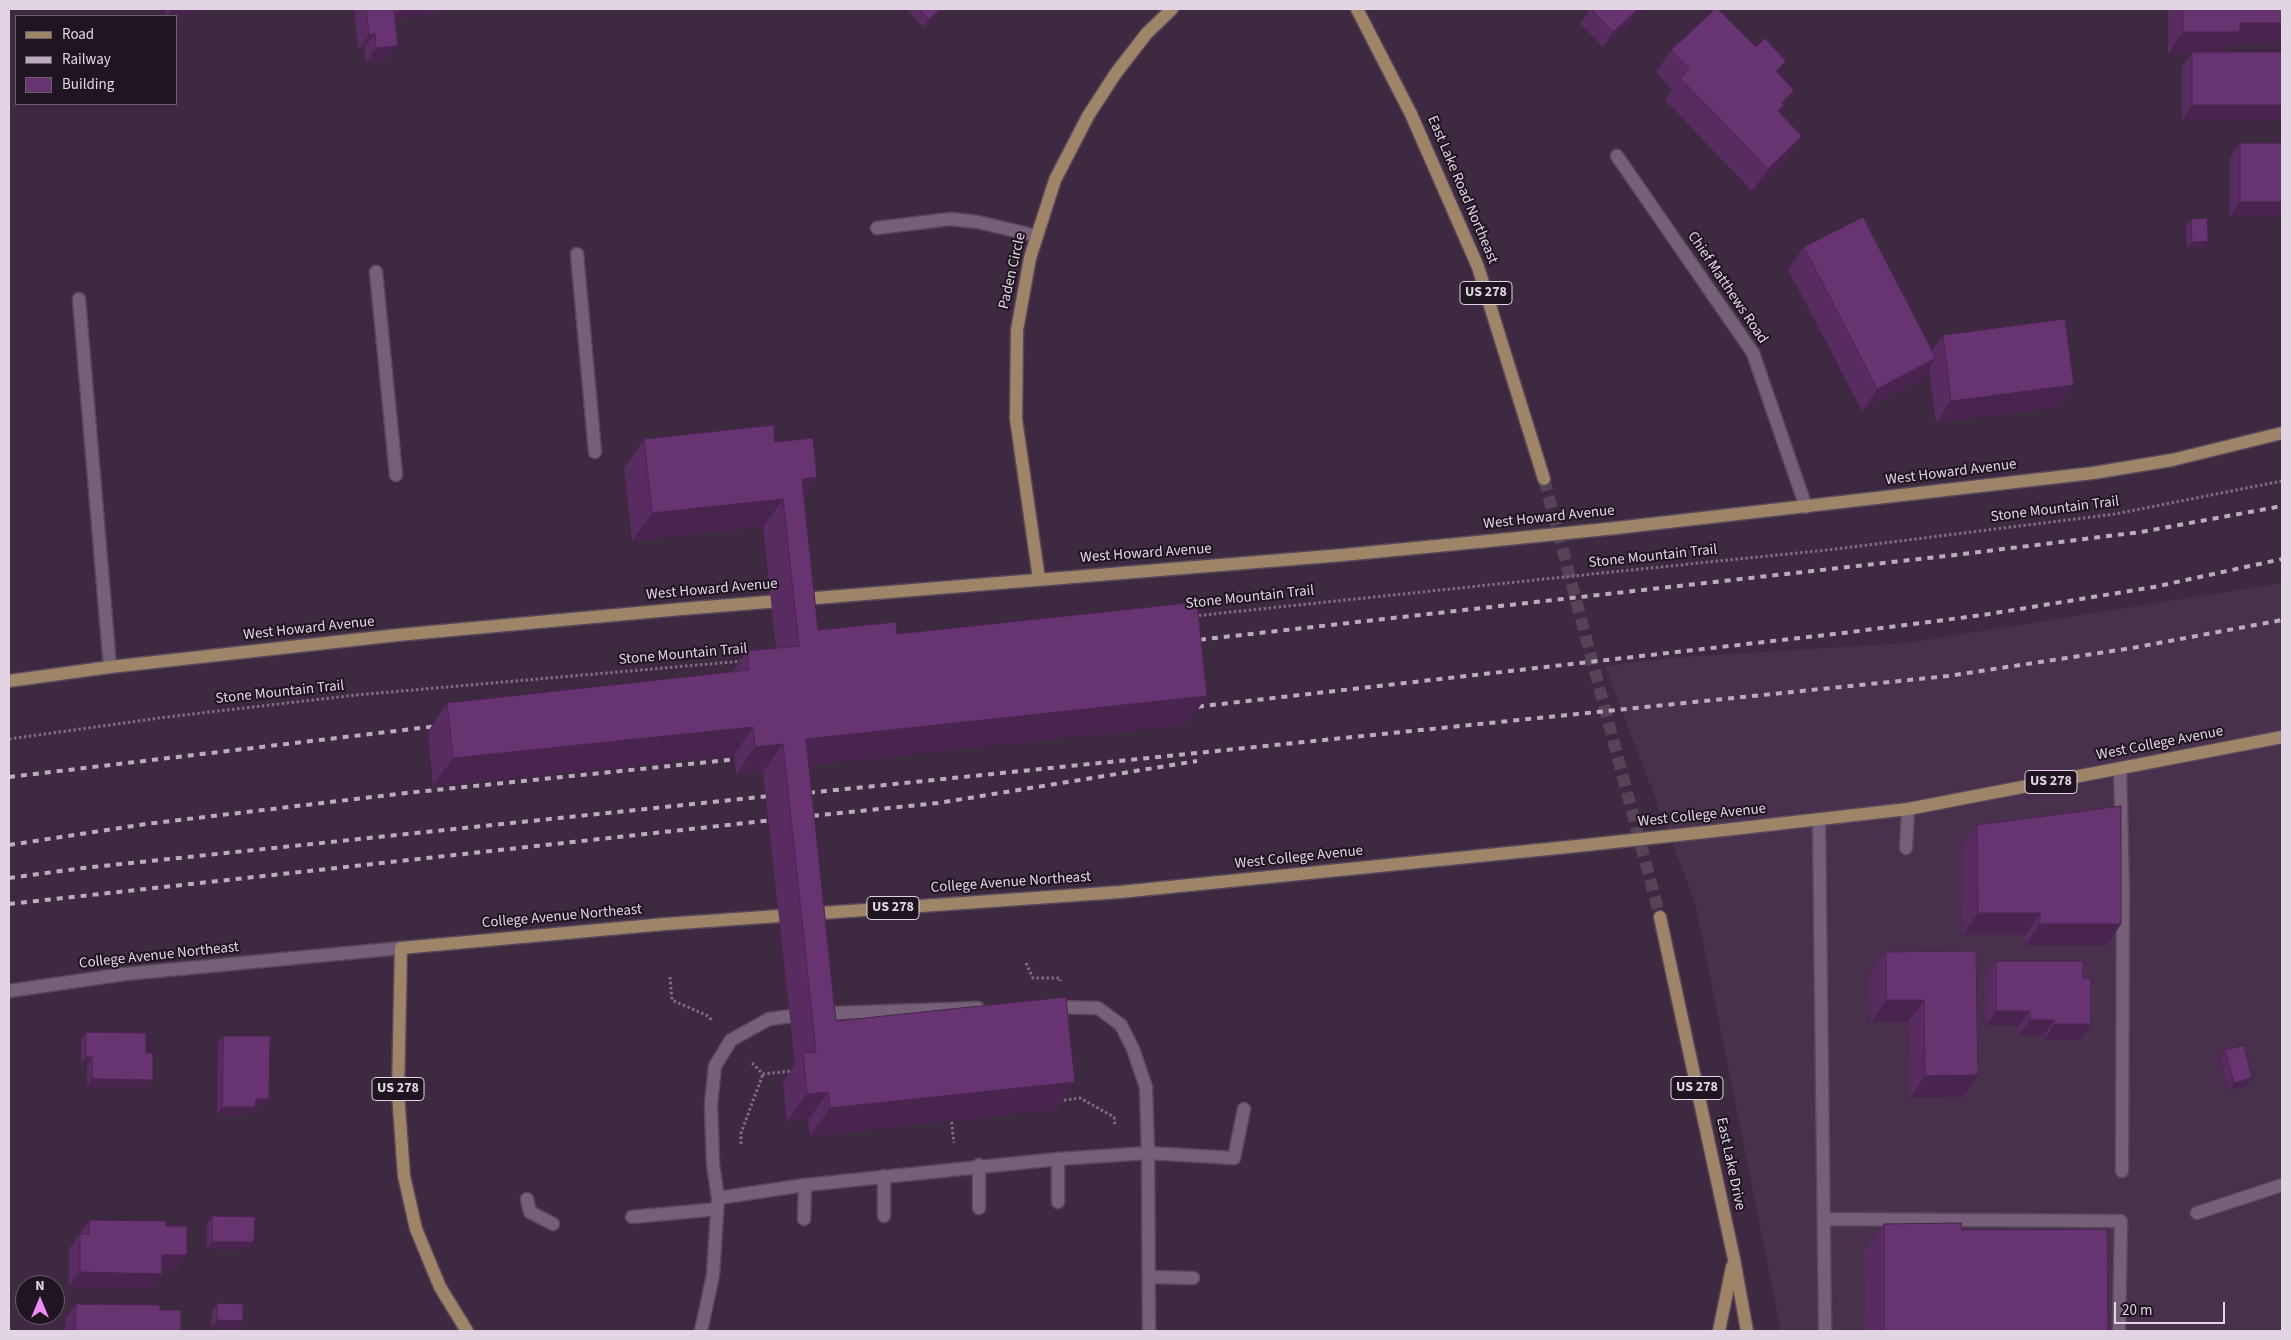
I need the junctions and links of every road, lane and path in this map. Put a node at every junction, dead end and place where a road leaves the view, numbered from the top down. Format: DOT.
graph roads {
  1 [pos="1172,9"];
  2 [pos="1357,9"];
  3 [pos="1617,156"];
  4 [pos="877,228"];
  5 [pos="1037,236"];
  6 [pos="577,254"];
  7 [pos="376,272"];
  8 [pos="79,299"];
  9 [pos="2282,433"];
  10 [pos="595,452"];
  11 [pos="396,475"];
  12 [pos="1544,479"];
  13 [pos="2282,481"];
  14 [pos="1806,507"];
  15 [pos="1039,579"];
  16 [pos="1187,616"];
  17 [pos="744,661"];
  18 [pos="110,667"];
  19 [pos="9,681"];
  20 [pos="2282,737"];
  21 [pos="9,739"];
  22 [pos="2120,768"];
  23 [pos="1908,809"];
  24 [pos="1819,820"];
  25 [pos="1906,848"];
  26 [pos="1120,892"];
  27 [pos="1660,917"];
  28 [pos="401,948"];
  29 [pos="1026,963"];
  30 [pos="670,977"];
  31 [pos="1049,978"];
  32 [pos="9,991"];
  33 [pos="1041,1007"];
  34 [pos="994,1008"];
  35 [pos="712,1020"];
  36 [pos="752,1063"];
  37 [pos="801,1070"];
  38 [pos="763,1074"];
  39 [pos="1051,1101"];
  40 [pos="1244,1109"];
  41 [pos="951,1111"];
  42 [pos="1115,1125"];
  43 [pos="740,1149"];
  44 [pos="1148,1153"];
  45 [pos="1058,1158"];
  46 [pos="979,1165"];
  47 [pos="956,1168"];
  48 [pos="2122,1171"];
  49 [pos="884,1176"];
  50 [pos="805,1185"];
  51 [pos="2282,1185"];
  52 [pos="527,1199"];
  53 [pos="1058,1202"];
  54 [pos="718,1204"];
  55 [pos="979,1208"];
  56 [pos="2197,1212"];
  57 [pos="884,1216"];
  58 [pos="632,1218"];
  59 [pos="804,1219"];
  60 [pos="1824,1219"];
  61 [pos="553,1224"];
  62 [pos="1734,1259"];
  63 [pos="1149,1277"];
  64 [pos="1193,1278"];
  65 [pos="467,1331"];
  66 [pos="701,1331"];
  67 [pos="1149,1331"];
  68 [pos="1719,1331"];
  69 [pos="1747,1331"];
  70 [pos="1826,1331"];
  71 [pos="2120,1331"];
  1 -- 5 [label="main road, Paden Circle"];
  2 -- 12 [label="main road, East Lake Road Northeast / US 278"];
  3 -- 14 [label="street, Chief Matthews Road"];
  4 -- 5 [label="street"];
  5 -- 15 [label="main road, Paden Circle"];
  6 -- 10 [label="street"];
  7 -- 11 [label="street"];
  8 -- 18 [label="street"];
  9 -- 14 [label="main road, West Howard Avenue"];
  13 -- 16 [label="path, Stone Mountain Trail, bridge"];
  14 -- 15 [label="main road, West Howard Avenue, bridge"];
  15 -- 18 [label="main road, West Howard Avenue"];
  17 -- 21 [label="path, Stone Mountain Trail"];
  18 -- 19 [label="main road, West Howard Avenue"];
  20 -- 22 [label="main road, West College Avenue / US 278"];
  22 -- 23 [label="main road, West College Avenue / US 278"];
  22 -- 48 [label="street"];
  23 -- 24 [label="main road, West College Avenue / US 278"];
  23 -- 25 [label="street"];
  24 -- 26 [label="main road, West College Avenue / US 278, bridge"];
  24 -- 60 [label="street"];
  26 -- 28 [label="main road, College Avenue Northeast / US 278"];
  27 -- 62 [label="main road, East Lake Drive / US 278"];
  28 -- 32 [label="street, College Avenue Northeast"];
  28 -- 65 [label="main road, US 278"];
  29 -- 31 [label="path"];
  30 -- 35 [label="path"];
  33 -- 44 [label="street"];
  34 -- 54 [label="street"];
  36 -- 38 [label="path"];
  37 -- 38 [label="path"];
  38 -- 43 [label="path"];
  39 -- 42 [label="path"];
  40 -- 44 [label="street"];
  41 -- 47 [label="path"];
  44 -- 45 [label="street"];
  44 -- 63 [label="street"];
  45 -- 46 [label="street"];
  45 -- 53 [label="street"];
  46 -- 47 [label="street"];
  46 -- 55 [label="street"];
  47 -- 49 [label="street"];
  49 -- 50 [label="street"];
  49 -- 57 [label="street"];
  50 -- 54 [label="street"];
  50 -- 59 [label="street"];
  51 -- 56 [label="street"];
  52 -- 61 [label="street"];
  54 -- 58 [label="street"];
  54 -- 66 [label="street"];
  60 -- 70 [label="street"];
  60 -- 71 [label="street"];
  62 -- 68 [label="main road, US 278"];
  62 -- 69 [label="main road, East Lake Drive / US 278"];
  63 -- 64 [label="street"];
  63 -- 67 [label="street"];
}
